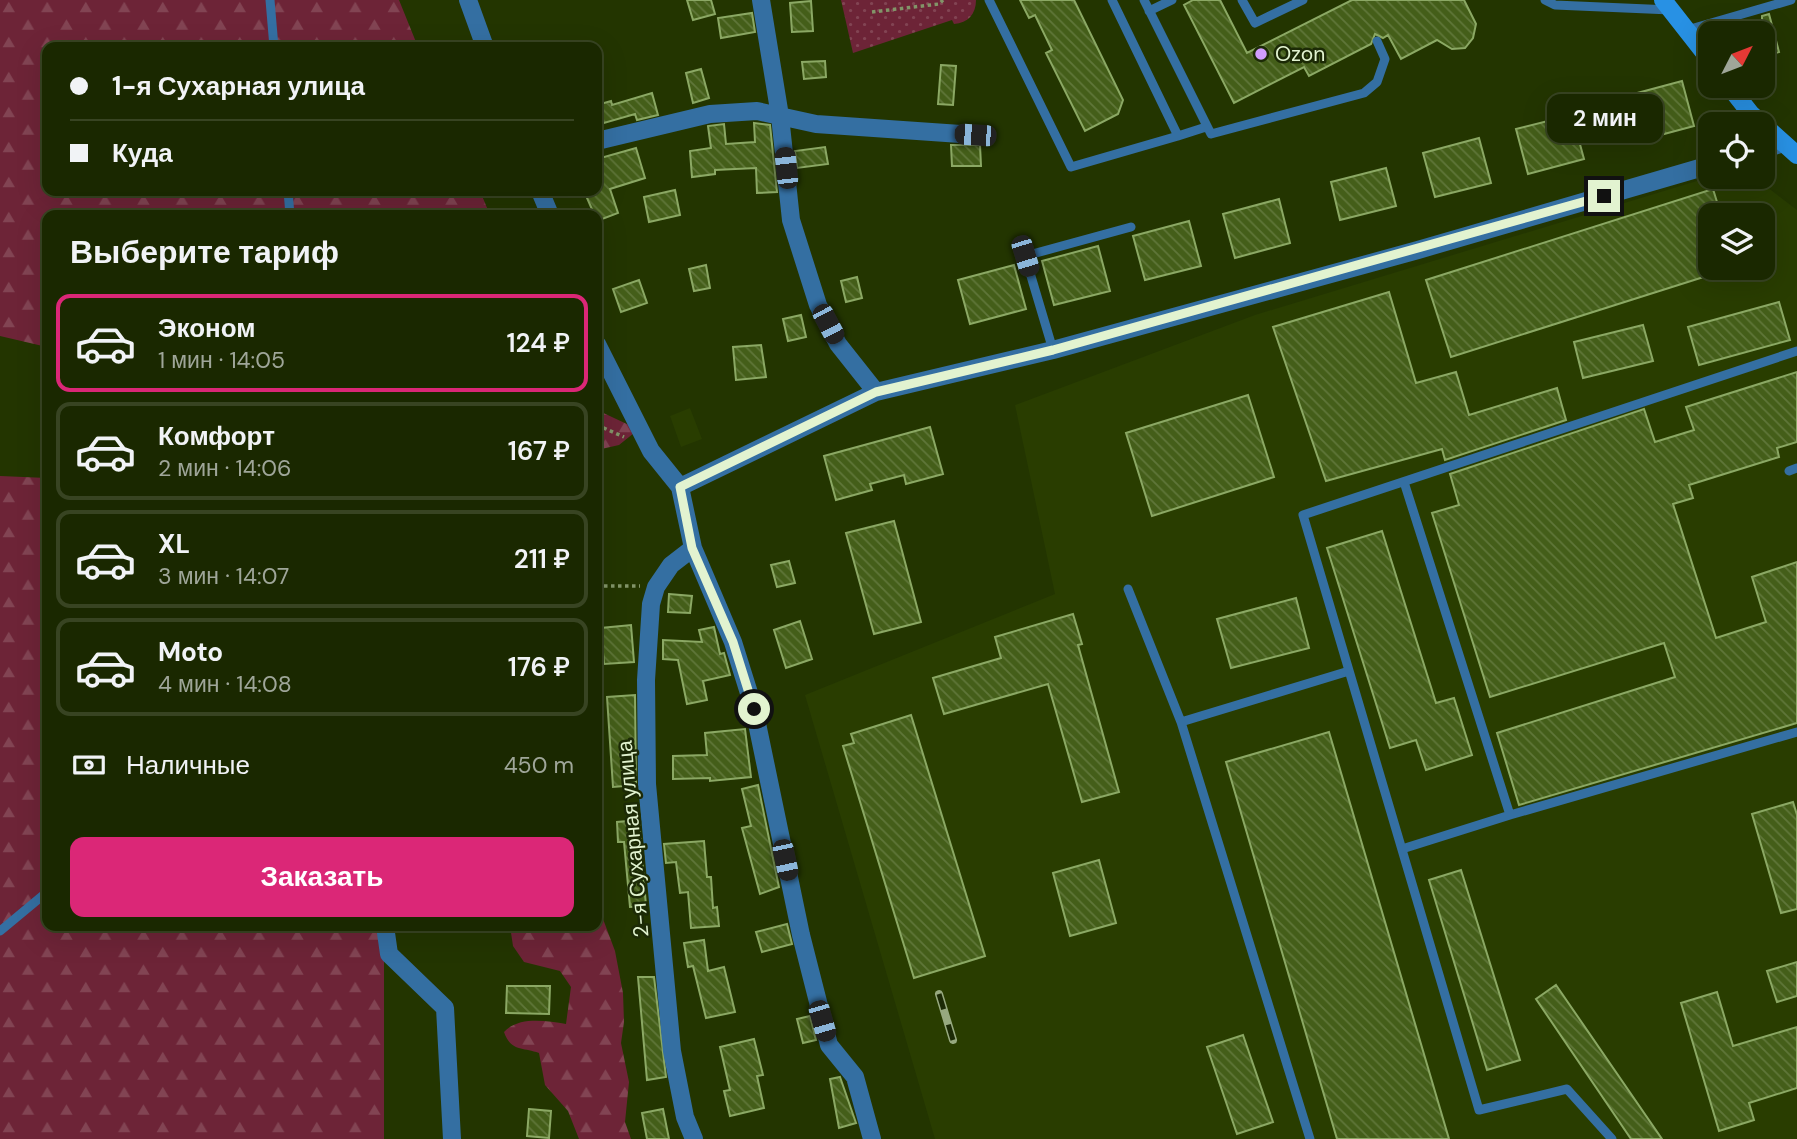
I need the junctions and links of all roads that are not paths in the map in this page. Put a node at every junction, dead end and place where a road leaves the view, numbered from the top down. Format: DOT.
graph roads {
  1 [pos="270,0"];
  2 [pos="468,0"];
  3 [pos="761,0"];
  4 [pos="989,0"];
  5 [pos="1112,0"];
  6 [pos="1144,0"];
  7 [pos="1172,0"];
  8 [pos="1242,0"];
  9 [pos="1303,0"];
  10 [pos="1545,0"];
  11 [pos="1791,0"];
  12 [pos="1667,5"];
  13 [pos="1149,11"];
  14 [pos="1687,30"];
  15 [pos="1377,41"];
  16 [pos="274,42"];
  17 [pos="483,42"];
  18 [pos="1698,44"];
  19 [pos="1738,98"];
  20 [pos="780,116"];
  21 [pos="1206,127"];
  22 [pos="975,135"];
  23 [pos="1178,135"];
  24 [pos="602,140"];
  25 [pos="1790,149"];
  26 [pos="1698,168"];
  27 [pos="1131,227"];
  28 [pos="1053,350"];
  29 [pos="1797,351"];
  30 [pos="602,354"];
  31 [pos="876,392"];
  32 [pos="1404,482"];
  33 [pos="680,487"];
  34 [pos="692,548"];
  35 [pos="1128,589"];
  36 [pos="1349,671"];
  37 [pos="1181,722"];
  38 [pos="1797,732"];
  39 [pos="1510,815"];
  40 [pos="1402,849"];
  41 [pos="42,896"];
  42 [pos="0,931"];
  43 [pos="385,931"];
  44 [pos="452,1139"];
  45 [pos="694,1139"];
  46 [pos="872,1139"];
  47 [pos="1310,1139"];
  48 [pos="1612,1139"];
  1 -- 16 [label="lane"];
  2 -- 17 [label="street"];
  3 -- 20 [label="street"];
  4 -- 23 [label="lane"];
  5 -- 23 [label="lane"];
  6 -- 13 [label="lane"];
  7 -- 13 [label="lane"];
  8 -- 9 [label="lane"];
  10 -- 12 [label="lane"];
  11 -- 14 [label="lane"];
  12 -- 14 [label="street"];
  13 -- 21 [label="lane"];
  14 -- 18 [label="street"];
  15 -- 21 [label="lane"];
  19 -- 25 [label="street"];
  20 -- 22 [label="street"];
  20 -- 24 [label="street"];
  20 -- 31 [label="street"];
  21 -- 23 [label="lane"];
  26 -- 28 [label="street"];
  27 -- 28 [label="lane"];
  28 -- 31 [label="street"];
  29 -- 32 [label="lane"];
  30 -- 33 [label="street"];
  31 -- 33 [label="street"];
  32 -- 36 [label="lane"];
  32 -- 39 [label="lane"];
  33 -- 34 [label="street"];
  34 -- 45 [label="street, 2-я Сухарная улица"];
  34 -- 46 [label="street"];
  35 -- 37 [label="lane"];
  36 -- 37 [label="lane"];
  36 -- 40 [label="lane"];
  37 -- 47 [label="lane"];
  38 -- 39 [label="lane"];
  39 -- 40 [label="lane"];
  40 -- 48 [label="lane"];
  41 -- 42 [label="lane"];
  43 -- 44 [label="street"];
}
